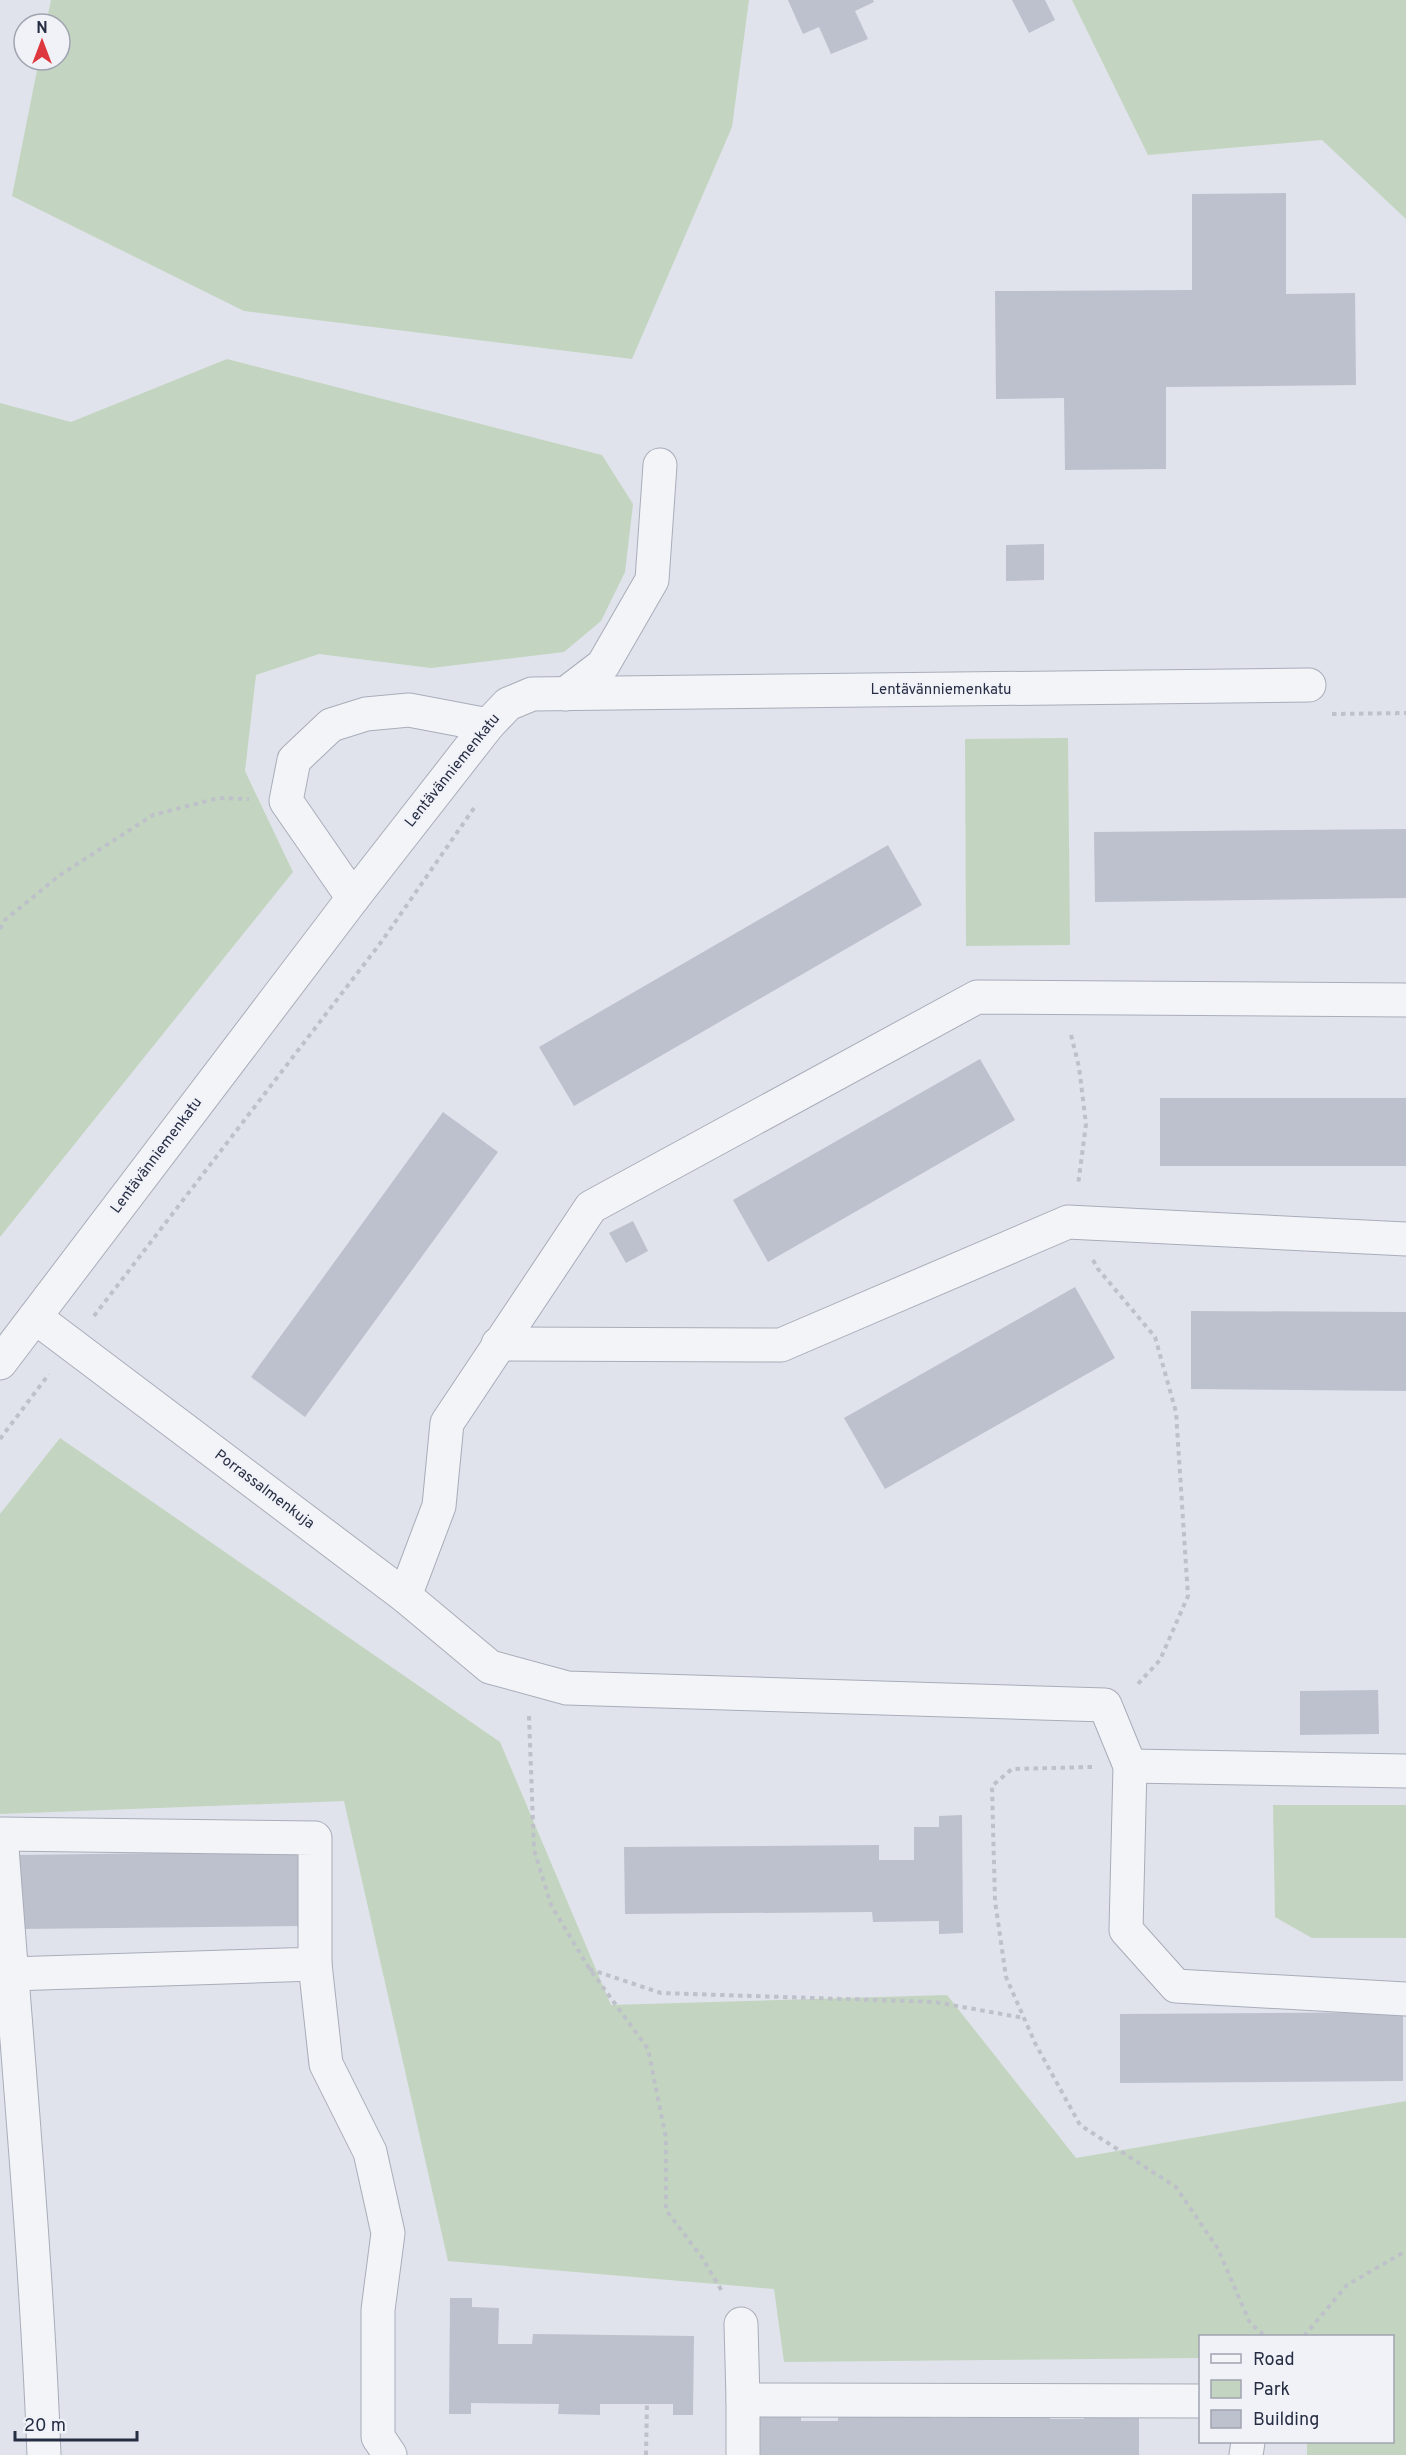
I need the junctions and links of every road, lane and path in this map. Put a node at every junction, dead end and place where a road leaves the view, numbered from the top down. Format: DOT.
graph roads {
  1 [pos="660,465"];
  2 [pos="565,694"];
  3 [pos="1315,700"];
  4 [pos="1406,713"];
  5 [pos="488,725"];
  6 [pos="286,801"];
  7 [pos="475,808"];
  8 [pos="353,898"];
  9 [pos="0,929"];
  10 [pos="1062,998"];
  11 [pos="1406,1000"];
  12 [pos="1075,1222"];
  13 [pos="1406,1239"];
  14 [pos="35,1317"];
  15 [pos="498,1344"];
  16 [pos="71,1346"];
  17 [pos="0,1363"];
  18 [pos="0,1439"];
  19 [pos="405,1596"];
  20 [pos="524,1677"];
  21 [pos="1109,1715"];
  22 [pos="1130,1766"];
  23 [pos="1406,1771"];
  24 [pos="315,1964"];
  25 [pos="589,1968"];
  26 [pos="11,1974"];
  27 [pos="1406,2000"];
  28 [pos="1024,2018"];
  29 [pos="1406,2251"];
  30 [pos="703,2259"];
  31 [pos="741,2324"];
  32 [pos="1263,2335"];
  33 [pos="1306,2335"];
  34 [pos="743,2400"];
  35 [pos="1199,2401"];
  36 [pos="647,2404"];
  37 [pos="44,2455"];
  38 [pos="390,2455"];
  39 [pos="646,2455"];
  40 [pos="743,2455"];
  1 -- 2 [label="street"];
  2 -- 3 [label="street, Lentävänniemenkatu"];
  2 -- 5 [label="street, Lentävänniemenkatu"];
  3 -- 4 [label="path"];
  5 -- 6 [label="street"];
  5 -- 8 [label="street, Lentävänniemenkatu"];
  6 -- 8 [label="street"];
  6 -- 9 [label="path"];
  7 -- 16 [label="path"];
  8 -- 14 [label="street, Lentävänniemenkatu"];
  10 -- 11 [label="street"];
  10 -- 12 [label="path"];
  10 -- 15 [label="street"];
  12 -- 13 [label="street"];
  12 -- 15 [label="street"];
  12 -- 21 [label="path"];
  14 -- 16 [label="street, Porrassalmenkuja"];
  14 -- 17 [label="street, Lentävänniemenkatu"];
  15 -- 19 [label="street"];
  16 -- 18 [label="path"];
  16 -- 19 [label="street, Porrassalmenkuja"];
  19 -- 20 [label="street, Porrassalmenkuja"];
  20 -- 21 [label="street"];
  20 -- 25 [label="path"];
  21 -- 22 [label="street"];
  22 -- 23 [label="street"];
  22 -- 27 [label="street"];
  22 -- 28 [label="path"];
  24 -- 26 [label="street"];
  24 -- 26 [label="street"];
  24 -- 38 [label="street"];
  25 -- 28 [label="path"];
  25 -- 30 [label="path"];
  26 -- 37 [label="street"];
  28 -- 32 [label="path"];
  29 -- 33 [label="path"];
  31 -- 34 [label="street"];
  34 -- 35 [label="street"];
  34 -- 40 [label="street"];
  36 -- 39 [label="path"];
}
